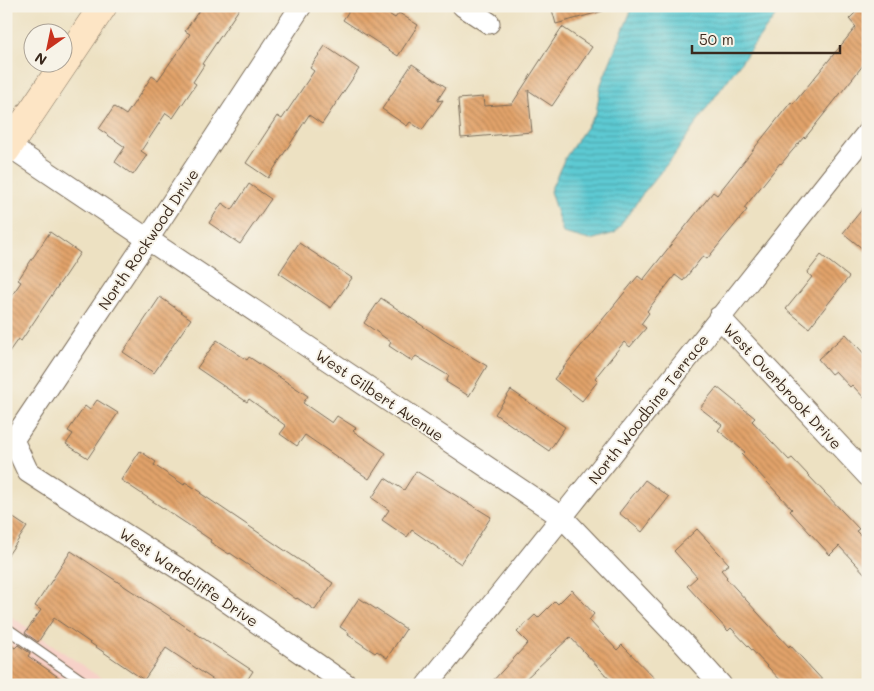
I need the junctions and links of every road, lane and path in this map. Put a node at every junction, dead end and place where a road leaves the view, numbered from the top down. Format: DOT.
graph roads {
  1 [pos="102,6"];
  2 [pos="301,6"];
  3 [pos="463,6"];
  4 [pos="490,23"];
  5 [pos="868,132"];
  6 [pos="7,146"];
  7 [pos="148,239"];
  8 [pos="719,318"];
  9 [pos="28,472"];
  10 [pos="868,476"];
  11 [pos="563,518"];
  12 [pos="6,628"];
  13 [pos="88,685"];
  14 [pos="347,685"];
  15 [pos="427,685"];
  16 [pos="721,685"];
  1 -- 6 [label="main road"];
  2 -- 7 [label="street, North Rockwood Drive"];
  3 -- 4 [label="street"];
  5 -- 8 [label="street, North Woodbine Terrace"];
  6 -- 7 [label="street, West Gilbert Avenue"];
  7 -- 9 [label="street, North Rockwood Drive"];
  7 -- 11 [label="street, West Gilbert Avenue"];
  8 -- 10 [label="street, West Overbrook Drive"];
  8 -- 11 [label="street, North Woodbine Terrace"];
  9 -- 14 [label="street, West Wardcliffe Drive"];
  11 -- 15 [label="street, North Woodbine Terrace"];
  11 -- 16 [label="street, West Gilbert Avenue"];
  12 -- 13 [label="lane"];
}
